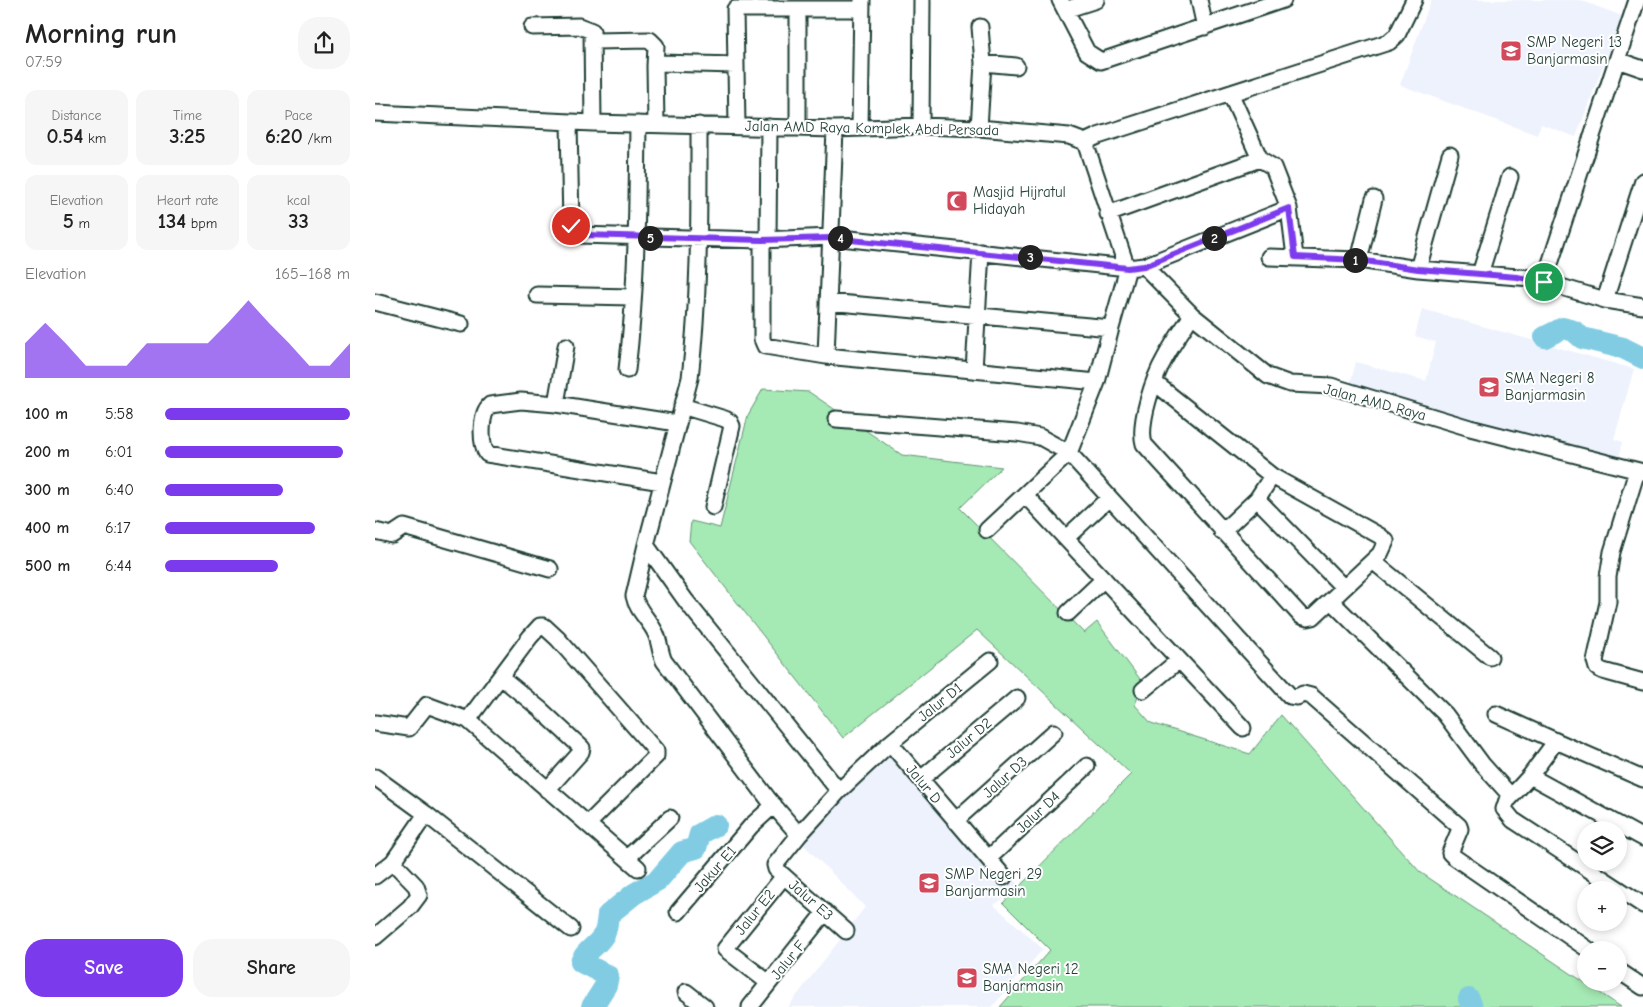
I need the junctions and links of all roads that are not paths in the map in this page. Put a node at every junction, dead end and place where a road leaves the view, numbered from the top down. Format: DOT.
graph roads {
  1 [pos="922,0"];
  2 [pos="1095,0"];
  3 [pos="1199,0"];
  4 [pos="1283,0"];
  5 [pos="1413,0"];
  6 [pos="1637,0"];
  7 [pos="861,5"];
  8 [pos="1063,5"];
  9 [pos="798,18"];
  10 [pos="531,27"];
  11 [pos="1205,27"];
  12 [pos="980,28"];
  13 [pos="593,41"];
  14 [pos="1617,60"];
  15 [pos="983,63"];
  16 [pos="735,65"];
  17 [pos="655,66"];
  18 [pos="1016,66"];
  19 [pos="1643,69"];
  20 [pos="1231,95"];
  21 [pos="375,113"];
  22 [pos="569,122"];
  23 [pos="593,123"];
  24 [pos="638,124"];
  25 [pos="656,124"];
  26 [pos="699,125"];
  27 [pos="737,126"];
  28 [pos="921,126"];
  29 [pos="769,128"];
  30 [pos="798,128"];
  31 [pos="860,128"];
  32 [pos="979,128"];
  33 [pos="835,129"];
  34 [pos="1085,142"];
  35 [pos="1450,155"];
  36 [pos="1260,159"];
  37 [pos="1510,177"];
  38 [pos="1643,182"];
  39 [pos="1374,200"];
  40 [pos="1289,208"];
  41 [pos="1108,214"];
  42 [pos="637,237"];
  43 [pos="831,238"];
  44 [pos="699,240"];
  45 [pos="765,240"];
  46 [pos="981,252"];
  47 [pos="1269,257"];
  48 [pos="1295,257"];
  49 [pos="1359,260"];
  50 [pos="1144,266"];
  51 [pos="1127,268"];
  52 [pos="1418,269"];
  53 [pos="1480,274"];
  54 [pos="1544,282"];
  55 [pos="537,295"];
  56 [pos="633,297"];
  57 [pos="1605,300"];
  58 [pos="375,302"];
  59 [pos="828,302"];
  60 [pos="1643,306"];
  61 [pos="1193,315"];
  62 [pos="978,316"];
  63 [pos="461,324"];
  64 [pos="1111,328"];
  65 [pos="565,346"];
  66 [pos="826,356"];
  67 [pos="627,370"];
  68 [pos="974,370"];
  69 [pos="1097,382"];
  70 [pos="1155,383"];
  71 [pos="556,404"];
  72 [pos="682,406"];
  73 [pos="836,419"];
  74 [pos="677,424"];
  75 [pos="1069,453"];
  76 [pos="1640,472"];
  77 [pos="1271,476"];
  78 [pos="662,482"];
  79 [pos="1026,496"];
  80 [pos="1109,498"];
  81 [pos="1257,499"];
  82 [pos="713,507"];
  83 [pos="987,530"];
  84 [pos="375,531"];
  85 [pos="1222,532"];
  86 [pos="1066,538"];
  87 [pos="646,545"];
  88 [pos="1374,562"];
  89 [pos="550,569"];
  90 [pos="1104,579"];
  91 [pos="1344,588"];
  92 [pos="1331,601"];
  93 [pos="1068,613"];
  94 [pos="1490,657"];
  95 [pos="1179,660"];
  96 [pos="990,661"];
  97 [pos="501,677"];
  98 [pos="1643,682"];
  99 [pos="1143,690"];
  100 [pos="1017,698"];
  101 [pos="1495,714"];
  102 [pos="468,720"];
  103 [pos="375,723"];
  104 [pos="1243,728"];
  105 [pos="1054,732"];
  106 [pos="1556,741"];
  107 [pos="890,743"];
  108 [pos="1087,766"];
  109 [pos="1530,776"];
  110 [pos="375,778"];
  111 [pos="1643,778"];
  112 [pos="921,779"];
  113 [pos="547,790"];
  114 [pos="839,791"];
  115 [pos="1509,799"];
  116 [pos="774,805"];
  117 [pos="426,814"];
  118 [pos="670,818"];
  119 [pos="955,821"];
  120 [pos="588,824"];
  121 [pos="799,835"];
  122 [pos="1643,838"];
  123 [pos="989,858"];
  124 [pos="393,862"];
  125 [pos="780,872"];
  126 [pos="375,876"];
  127 [pos="1004,877"];
  128 [pos="1643,905"];
  129 [pos="678,912"];
  130 [pos="825,912"];
  131 [pos="571,928"];
  132 [pos="846,931"];
  133 [pos="375,936"];
  134 [pos="1577,942"];
  135 [pos="1627,976"];
  136 [pos="769,983"];
  137 [pos="1643,987"];
  138 [pos="686,992"];
  139 [pos="705,1007"];
  140 [pos="750,1007"];
  1 -- 28 [label="street"];
  2 -- 8 [label="street"];
  3 -- 11 [label="street"];
  4 -- 11 [label="street"];
  5 -- 20 [label="street"];
  6 -- 14 [label="street"];
  7 -- 16 [label="street"];
  7 -- 31 [label="street"];
  8 -- 11 [label="street"];
  9 -- 30 [label="street"];
  10 -- 13 [label="street"];
  12 -- 15 [label="street"];
  13 -- 17 [label="street"];
  13 -- 23 [label="street"];
  14 -- 19 [label="street"];
  14 -- 54 [label="street"];
  15 -- 18 [label="street"];
  15 -- 32 [label="street"];
  16 -- 17 [label="street"];
  16 -- 27 [label="street"];
  17 -- 25 [label="street"];
  20 -- 34 [label="street"];
  20 -- 36 [label="street"];
  21 -- 22 [label="street, Jalan AMD Raya Komplek Abdi Persada"];
  22 -- 23 [label="street, Jalan AMD Raya Komplek Abdi Persada"];
  22 -- 42 [label="street"];
  23 -- 24 [label="street, Jalan AMD Raya Komplek Abdi Persada"];
  24 -- 25 [label="street, Jalan AMD Raya Komplek Abdi Persada"];
  24 -- 42 [label="street"];
  25 -- 26 [label="street, Jalan AMD Raya Komplek Abdi Persada"];
  26 -- 27 [label="street, Jalan AMD Raya Komplek Abdi Persada"];
  26 -- 44 [label="street"];
  27 -- 29 [label="street, Jalan AMD Raya Komplek Abdi Persada"];
  28 -- 31 [label="street, Jalan AMD Raya Komplek Abdi Persada"];
  28 -- 32 [label="street, Jalan AMD Raya Komplek Abdi Persada"];
  29 -- 30 [label="street, Jalan AMD Raya Komplek Abdi Persada"];
  29 -- 45 [label="street"];
  30 -- 33 [label="street, Jalan AMD Raya Komplek Abdi Persada"];
  31 -- 33 [label="street, Jalan AMD Raya Komplek Abdi Persada"];
  32 -- 34 [label="street, Jalan AMD Raya Komplek Abdi Persada"];
  33 -- 43 [label="street"];
  34 -- 41 [label="street"];
  35 -- 52 [label="street"];
  36 -- 40 [label="street"];
  36 -- 41 [label="street"];
  37 -- 53 [label="street"];
  38 -- 57 [label="street"];
  39 -- 49 [label="street"];
  40 -- 48 [label="street"];
  40 -- 50 [label="street"];
  41 -- 51 [label="street"];
  42 -- 44 [label="street"];
  42 -- 56 [label="street"];
  43 -- 45 [label="street"];
  43 -- 46 [label="street"];
  43 -- 59 [label="street"];
  44 -- 45 [label="street"];
  44 -- 72 [label="street"];
  45 -- 66 [label="street"];
  46 -- 51 [label="street"];
  46 -- 62 [label="street"];
  47 -- 48 [label="street"];
  48 -- 49 [label="street"];
  49 -- 52 [label="street"];
  50 -- 51 [label="street"];
  50 -- 61 [label="street, Jalan AMD Raya"];
  51 -- 64 [label="street"];
  52 -- 53 [label="street"];
  53 -- 54 [label="street"];
  54 -- 57 [label="street"];
  55 -- 56 [label="street"];
  56 -- 67 [label="street"];
  57 -- 60 [label="street"];
  58 -- 63 [label="street"];
  59 -- 62 [label="street"];
  59 -- 66 [label="street"];
  61 -- 70 [label="street"];
  61 -- 76 [label="street, Jalan AMD Raya"];
  62 -- 64 [label="street"];
  62 -- 68 [label="street"];
  64 -- 69 [label="street"];
  65 -- 71 [label="street"];
  66 -- 68 [label="street"];
  68 -- 69 [label="street"];
  69 -- 75 [label="street"];
  70 -- 77 [label="street"];
  70 -- 85 [label="street"];
  71 -- 74 [label="street"];
  71 -- 78 [label="street"];
  72 -- 74 [label="street"];
  72 -- 82 [label="street"];
  73 -- 75 [label="street"];
  74 -- 78 [label="street"];
  75 -- 79 [label="street"];
  75 -- 80 [label="street"];
  76 -- 98 [label="street"];
  77 -- 81 [label="street"];
  77 -- 88 [label="street"];
  78 -- 87 [label="street"];
  79 -- 83 [label="street"];
  79 -- 86 [label="street"];
  80 -- 86 [label="street"];
  80 -- 134 [label="street"];
  81 -- 85 [label="street"];
  81 -- 91 [label="street"];
  84 -- 89 [label="street"];
  85 -- 92 [label="street"];
  86 -- 90 [label="street"];
  87 -- 114 [label="street"];
  87 -- 116 [label="street"];
  88 -- 91 [label="street"];
  88 -- 94 [label="street"];
  90 -- 93 [label="street"];
  90 -- 95 [label="street"];
  91 -- 92 [label="street"];
  92 -- 115 [label="street"];
  95 -- 99 [label="street"];
  95 -- 104 [label="street"];
  96 -- 107 [label="street, Jalur D1"];
  97 -- 102 [label="street"];
  97 -- 113 [label="street"];
  97 -- 120 [label="street"];
  100 -- 112 [label="street, Jalur D2"];
  101 -- 106 [label="street"];
  102 -- 103 [label="street"];
  102 -- 113 [label="street"];
  105 -- 119 [label="street, Jalur D3"];
  106 -- 109 [label="street"];
  106 -- 111 [label="street"];
  107 -- 112 [label="street, Jalur D"];
  107 -- 114 [label="street"];
  108 -- 123 [label="street, Jalur D4"];
  109 -- 115 [label="street"];
  109 -- 122 [label="street"];
  110 -- 117 [label="street"];
  112 -- 119 [label="street, Jalur D"];
  113 -- 120 [label="street"];
  114 -- 121 [label="street, Jalur E2"];
  115 -- 128 [label="street"];
  116 -- 121 [label="street"];
  116 -- 129 [label="street, Jakur E1"];
  117 -- 124 [label="street"];
  117 -- 131 [label="street"];
  118 -- 120 [label="street"];
  119 -- 123 [label="street, Jalur D"];
  121 -- 125 [label="street, Jalur E2"];
  123 -- 127 [label="street, Jalur D"];
  124 -- 126 [label="street"];
  124 -- 133 [label="street"];
  125 -- 130 [label="street, Jalur E3"];
  125 -- 136 [label="street, Jalur E2"];
  130 -- 132 [label="street, Jalur E3"];
  130 -- 136 [label="street, Jalur F"];
  135 -- 137 [label="street"];
  136 -- 140 [label="street, Jalur F"];
  138 -- 139 [label="street"];
}
